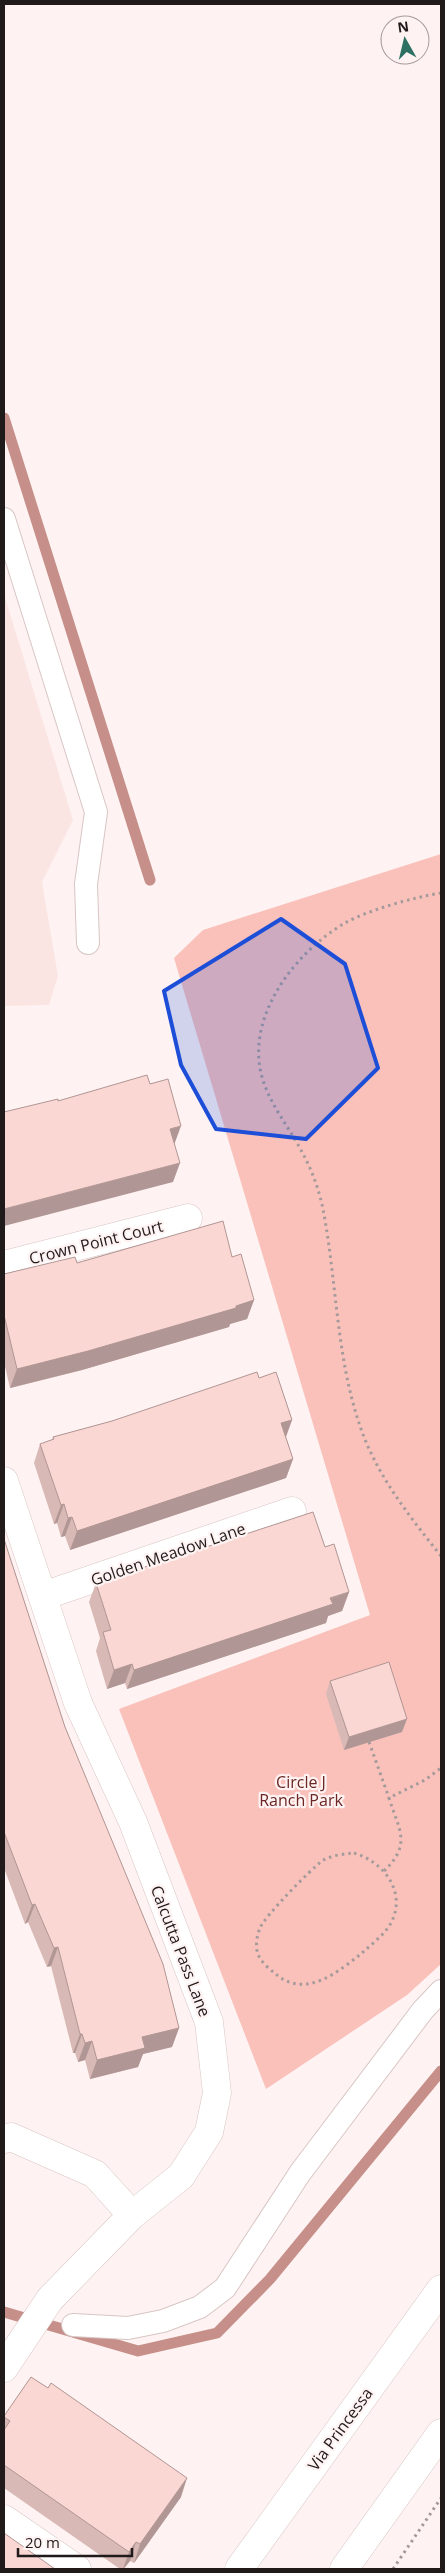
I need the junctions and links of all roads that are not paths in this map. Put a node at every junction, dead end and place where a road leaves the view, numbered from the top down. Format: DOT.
graph roads {
  1 [pos="4,520"];
  2 [pos="88,943"];
  3 [pos="188,1218"];
  4 [pos="4,1265"];
  5 [pos="4,1481"];
  6 [pos="292,1511"];
  7 [pos="43,1596"];
  8 [pos="441,1992"];
  9 [pos="4,2139"];
  10 [pos="132,2215"];
  11 [pos="441,2289"];
  12 [pos="73,2325"];
  13 [pos="6,2366"];
  14 [pos="441,2433"];
  15 [pos="4,2518"];
  16 [pos="77,2569"];
  17 [pos="239,2569"];
  18 [pos="344,2569"];
  1 -- 2 [label="lane"];
  3 -- 4 [label="street, Crown Point Court"];
  5 -- 7 [label="street, Calcutta Pass Lane"];
  6 -- 7 [label="street, Golden Meadow Lane"];
  7 -- 10 [label="street, Calcutta Pass Lane"];
  8 -- 12 [label="lane"];
  9 -- 10 [label="street"];
  10 -- 13 [label="street, Calcutta Pass Lane"];
  11 -- 17 [label="street, Via Princessa"];
  14 -- 18 [label="street"];
  15 -- 16 [label="street"];
}
